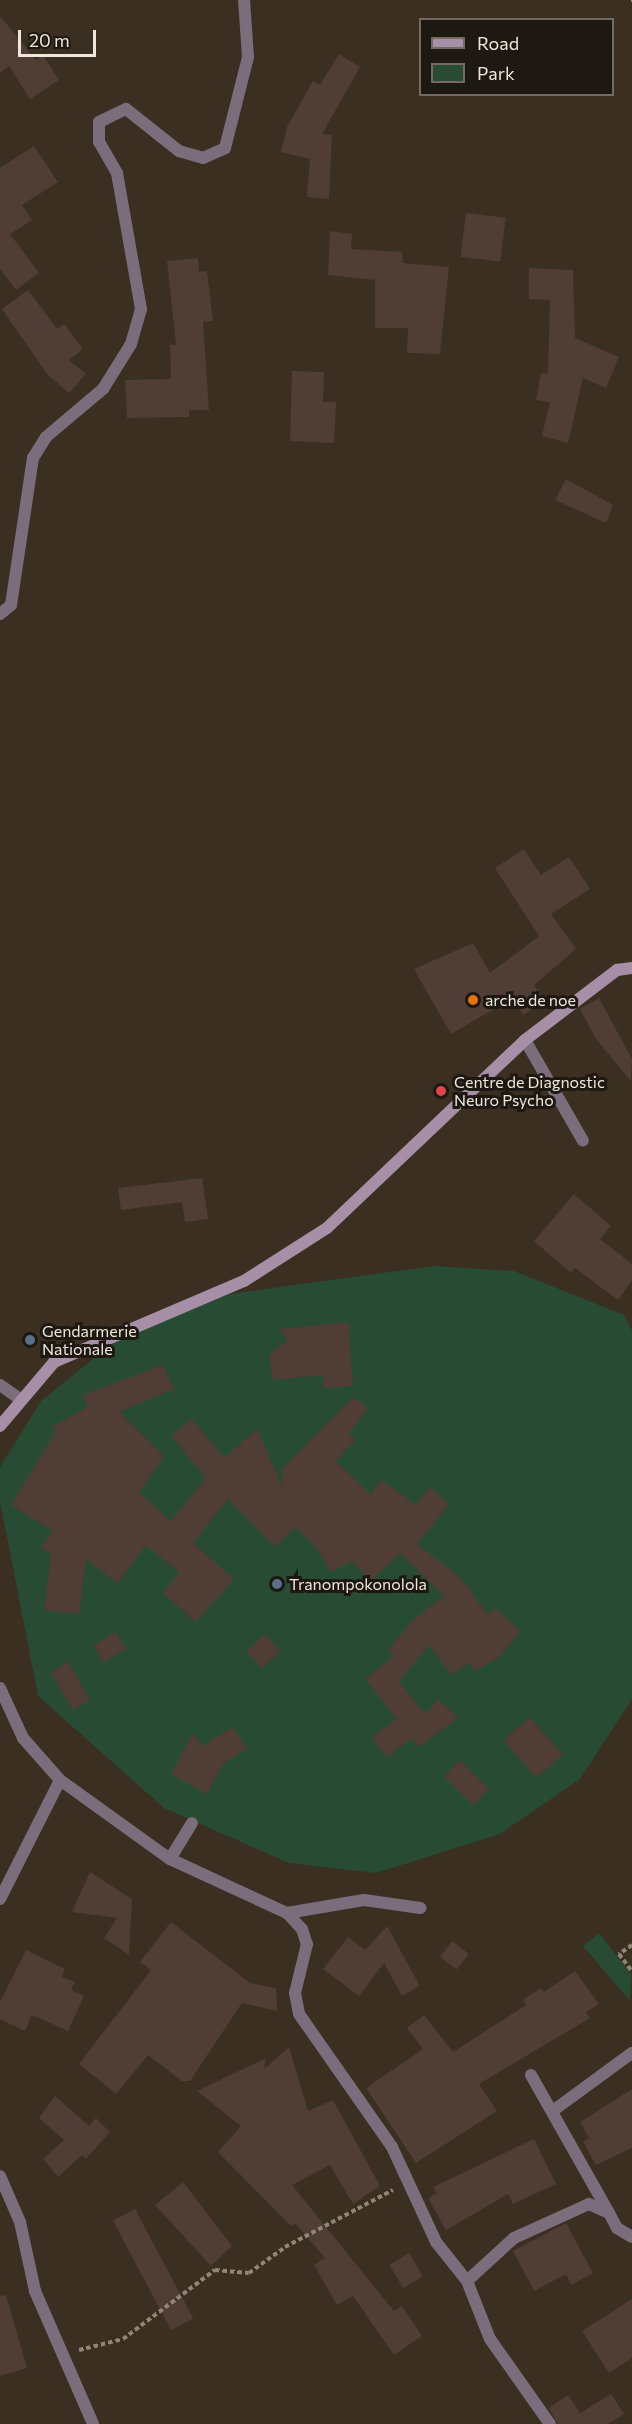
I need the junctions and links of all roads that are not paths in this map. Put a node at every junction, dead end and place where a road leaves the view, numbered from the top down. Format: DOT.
graph roads {
  1 [pos="244,0"];
  2 [pos="0,614"];
  3 [pos="632,968"];
  4 [pos="525,1040"];
  5 [pos="583,1141"];
  6 [pos="0,1385"];
  7 [pos="20,1399"];
  8 [pos="0,1426"];
  9 [pos="0,1688"];
  10 [pos="60,1780"];
  11 [pos="192,1823"];
  12 [pos="170,1859"];
  13 [pos="0,1899"];
  14 [pos="420,1908"];
  15 [pos="287,1913"];
  16 [pos="632,2053"];
  17 [pos="531,2075"];
  18 [pos="554,2110"];
  19 [pos="0,2176"];
  20 [pos="609,2213"];
  21 [pos="632,2237"];
  22 [pos="467,2281"];
  23 [pos="93,2424"];
  24 [pos="550,2424"];
  1 -- 2 [label="street"];
  3 -- 4 [label="street"];
  4 -- 5 [label="street"];
  4 -- 7 [label="street"];
  6 -- 7 [label="street"];
  7 -- 8 [label="street"];
  9 -- 10 [label="street"];
  10 -- 12 [label="street"];
  10 -- 13 [label="street"];
  11 -- 12 [label="street"];
  12 -- 15 [label="street"];
  14 -- 15 [label="street"];
  15 -- 22 [label="street"];
  16 -- 18 [label="street"];
  17 -- 18 [label="street"];
  18 -- 20 [label="street"];
  19 -- 23 [label="street"];
  20 -- 21 [label="street"];
  20 -- 22 [label="street"];
  22 -- 24 [label="street"];
}
